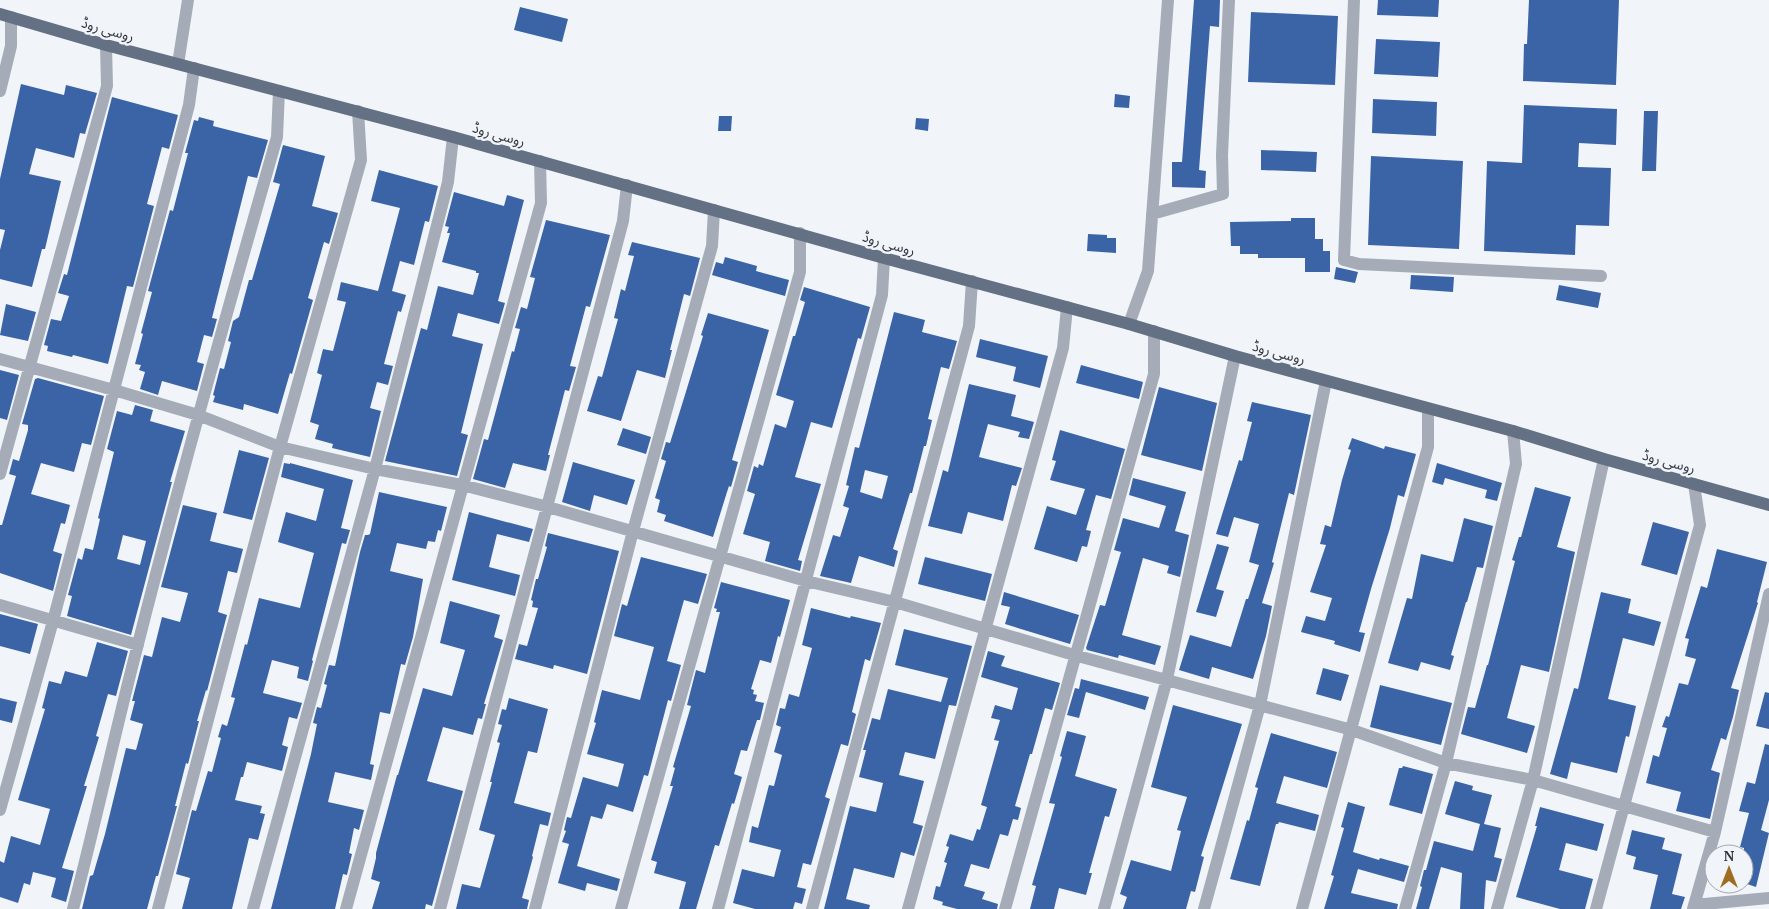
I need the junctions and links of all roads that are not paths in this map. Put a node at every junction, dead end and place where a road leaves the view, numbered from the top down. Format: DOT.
graph roads {
  1 [pos="188,0"];
  2 [pos="1168,0"];
  3 [pos="1229,0"];
  4 [pos="1354,0"];
  5 [pos="6,15"];
  6 [pos="106,45"];
  7 [pos="178,64"];
  8 [pos="194,68"];
  9 [pos="0,91"];
  10 [pos="279,91"];
  11 [pos="358,111"];
  12 [pos="453,136"];
  13 [pos="540,161"];
  14 [pos="626,185"];
  15 [pos="714,210"];
  16 [pos="1152,214"];
  17 [pos="800,233"];
  18 [pos="884,258"];
  19 [pos="1601,276"];
  20 [pos="972,281"];
  21 [pos="1066,307"];
  22 [pos="1129,324"];
  23 [pos="1154,331"];
  24 [pos="1235,356"];
  25 [pos="0,358"];
  26 [pos="30,367"];
  27 [pos="1326,381"];
  28 [pos="114,390"];
  29 [pos="1428,408"];
  30 [pos="198,415"];
  31 [pos="1513,432"];
  32 [pos="280,447"];
  33 [pos="1604,459"];
  34 [pos="375,469"];
  35 [pos="0,474"];
  36 [pos="1694,484"];
  37 [pos="462,485"];
  38 [pos="1769,505"];
  39 [pos="548,507"];
  40 [pos="633,531"];
  41 [pos="721,556"];
  42 [pos="806,581"];
  43 [pos="1769,594"];
  44 [pos="895,602"];
  45 [pos="0,605"];
  46 [pos="53,621"];
  47 [pos="986,629"];
  48 [pos="138,645"];
  49 [pos="1074,655"];
  50 [pos="1168,679"];
  51 [pos="1260,705"];
  52 [pos="1352,730"];
  53 [pos="1446,763"];
  54 [pos="1533,780"];
  55 [pos="1624,805"];
  56 [pos="0,810"];
  57 [pos="1715,832"];
  58 [pos="1769,898"];
  59 [pos="1694,907"];
  60 [pos="73,909"];
  61 [pos="158,909"];
  62 [pos="253,909"];
  63 [pos="346,909"];
  64 [pos="440,909"];
  65 [pos="535,909"];
  66 [pos="621,909"];
  67 [pos="718,909"];
  68 [pos="812,909"];
  69 [pos="908,909"];
  70 [pos="1005,909"];
  71 [pos="1104,909"];
  72 [pos="1204,909"];
  73 [pos="1302,909"];
  74 [pos="1405,909"];
  75 [pos="1497,909"];
  76 [pos="1596,909"];
  1 -- 7 [label="street"];
  2 -- 16 [label="street"];
  3 -- 16 [label="street"];
  4 -- 19 [label="street"];
  5 -- 6 [label="main road, روسی روڈ"];
  5 -- 9 [label="street"];
  6 -- 7 [label="main road, روسی روڈ"];
  6 -- 26 [label="street"];
  7 -- 8 [label="main road, روسی روڈ"];
  8 -- 10 [label="main road, روسی روڈ"];
  8 -- 28 [label="street"];
  10 -- 11 [label="main road, روسی روڈ"];
  10 -- 30 [label="street"];
  11 -- 12 [label="main road, روسی روڈ"];
  11 -- 32 [label="street"];
  12 -- 13 [label="main road, روسی روڈ"];
  12 -- 34 [label="street"];
  13 -- 14 [label="main road, روسی روڈ"];
  13 -- 37 [label="street"];
  14 -- 15 [label="main road, روسی روڈ"];
  14 -- 39 [label="street"];
  15 -- 17 [label="main road, روسی روڈ"];
  15 -- 40 [label="street"];
  16 -- 22 [label="street"];
  17 -- 18 [label="main road, روسی روڈ"];
  17 -- 41 [label="street"];
  18 -- 20 [label="main road, روسی روڈ"];
  18 -- 42 [label="street"];
  20 -- 21 [label="main road, روسی روڈ"];
  20 -- 44 [label="street"];
  21 -- 22 [label="main road, روسی روڈ"];
  21 -- 47 [label="street"];
  22 -- 23 [label="main road, روسی روڈ"];
  23 -- 24 [label="main road, روسی روڈ"];
  23 -- 49 [label="street"];
  24 -- 27 [label="main road, روسی روڈ"];
  24 -- 50 [label="street"];
  25 -- 26 [label="street"];
  26 -- 28 [label="street"];
  26 -- 35 [label="street"];
  27 -- 29 [label="main road, روسی روڈ"];
  27 -- 51 [label="street"];
  28 -- 30 [label="street"];
  28 -- 46 [label="street"];
  29 -- 31 [label="main road, روسی روڈ"];
  29 -- 52 [label="street"];
  30 -- 32 [label="street"];
  30 -- 48 [label="street"];
  31 -- 33 [label="main road, روسی روڈ"];
  31 -- 53 [label="street"];
  32 -- 34 [label="street"];
  32 -- 61 [label="street"];
  33 -- 36 [label="main road, روسی روڈ"];
  33 -- 54 [label="street"];
  34 -- 37 [label="street"];
  34 -- 62 [label="street"];
  36 -- 38 [label="main road, روسی روڈ"];
  36 -- 55 [label="street"];
  37 -- 39 [label="street"];
  37 -- 63 [label="street"];
  39 -- 40 [label="street"];
  39 -- 64 [label="street"];
  40 -- 41 [label="street"];
  40 -- 65 [label="street"];
  41 -- 42 [label="street"];
  41 -- 66 [label="street"];
  42 -- 44 [label="street"];
  42 -- 67 [label="street"];
  43 -- 57 [label="street"];
  44 -- 47 [label="street"];
  44 -- 68 [label="street"];
  45 -- 46 [label="street"];
  46 -- 48 [label="street"];
  46 -- 56 [label="street"];
  47 -- 49 [label="street"];
  47 -- 69 [label="street"];
  48 -- 60 [label="street"];
  49 -- 50 [label="street"];
  49 -- 70 [label="street"];
  50 -- 51 [label="street"];
  50 -- 71 [label="street"];
  51 -- 52 [label="street"];
  51 -- 72 [label="street"];
  52 -- 53 [label="street"];
  52 -- 73 [label="street"];
  53 -- 54 [label="street"];
  53 -- 74 [label="street"];
  54 -- 55 [label="street"];
  54 -- 75 [label="street"];
  55 -- 57 [label="street"];
  55 -- 76 [label="street"];
  57 -- 59 [label="street"];
  58 -- 59 [label="street"];
}
